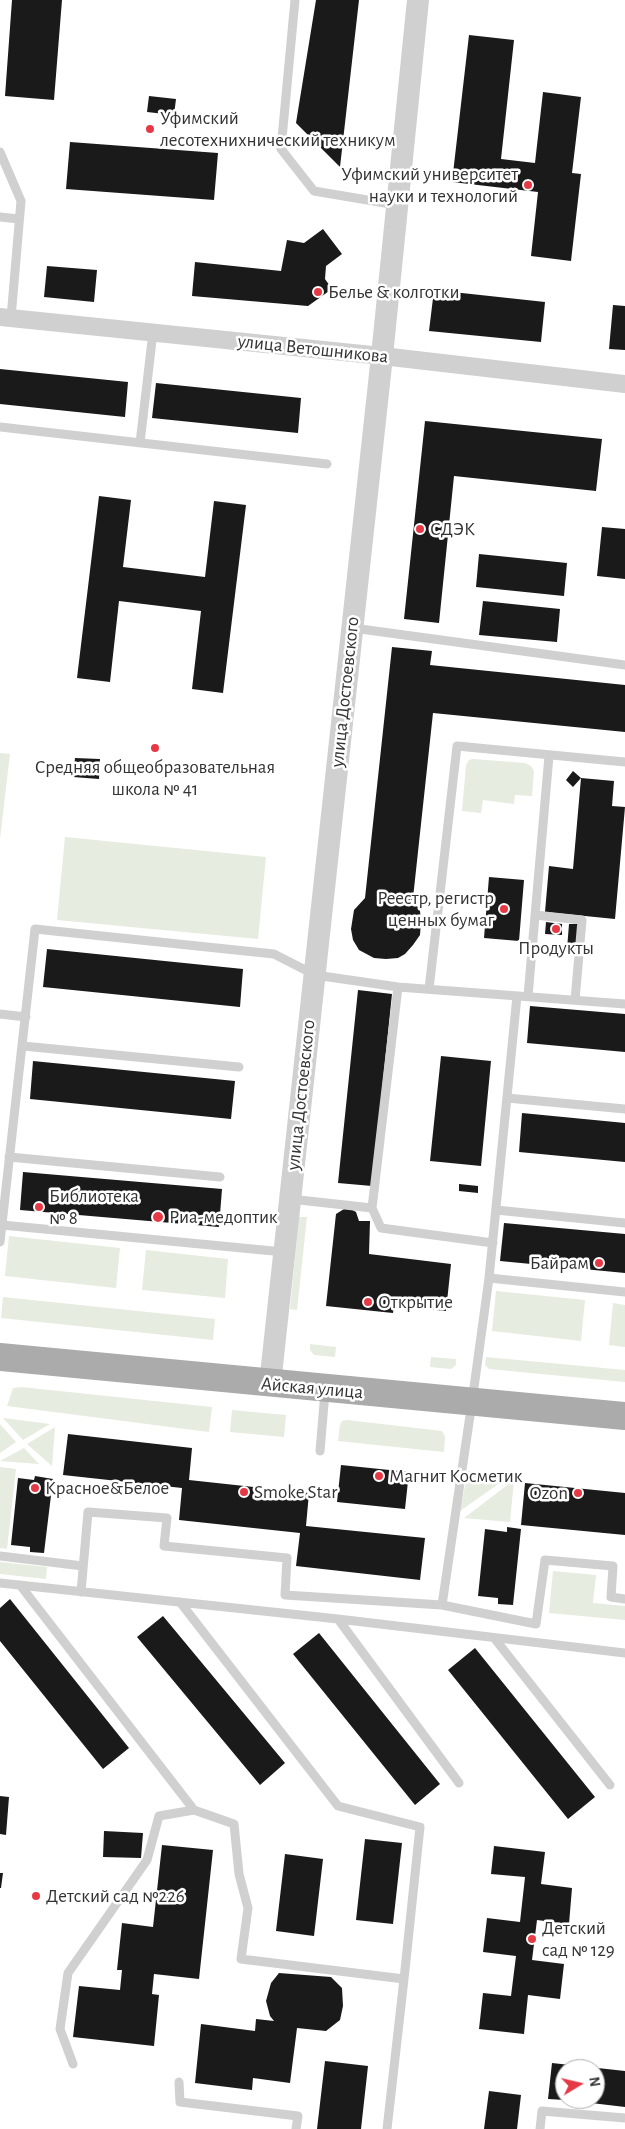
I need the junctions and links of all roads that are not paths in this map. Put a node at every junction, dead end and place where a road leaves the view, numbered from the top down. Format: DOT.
graph roads {
  1 [pos="295,0"];
  2 [pos="418,0"];
  3 [pos="0,152"];
  4 [pos="397,205"];
  5 [pos="0,217"];
  6 [pos="19,219"];
  7 [pos="5,317"];
  8 [pos="153,332"];
  9 [pos="382,356"];
  10 [pos="625,384"];
  11 [pos="0,427"];
  12 [pos="140,443"];
  13 [pos="328,464"];
  14 [pos="352,628"];
  15 [pos="625,665"];
  16 [pos="549,756"];
  17 [pos="625,762"];
  18 [pos="535,915"];
  19 [pos="314,974"];
  20 [pos="398,987"];
  21 [pos="429,989"];
  22 [pos="516,996"];
  23 [pos="528,996"];
  24 [pos="575,1000"];
  25 [pos="625,1004"];
  26 [pos="0,1014"];
  27 [pos="26,1017"];
  28 [pos="23,1046"];
  29 [pos="239,1067"];
  30 [pos="507,1098"];
  31 [pos="625,1109"];
  32 [pos="9,1157"];
  33 [pos="220,1178"];
  34 [pos="290,1199"];
  35 [pos="2,1205"];
  36 [pos="372,1208"];
  37 [pos="496,1210"];
  38 [pos="625,1223"];
  39 [pos="2,1225"];
  40 [pos="0,1242"];
  41 [pos="493,1243"];
  42 [pos="284,1252"];
  43 [pos="489,1278"];
  44 [pos="625,1292"];
  45 [pos="0,1361"];
  46 [pos="270,1384"];
  47 [pos="326,1389"];
  48 [pos="472,1402"];
  49 [pos="625,1416"];
  50 [pos="320,1451"];
  51 [pos="0,1556"];
  52 [pos="83,1566"];
  53 [pos="0,1583"];
  54 [pos="20,1585"];
  55 [pos="81,1592"];
  56 [pos="625,1599"];
  57 [pos="180,1602"];
  58 [pos="442,1606"];
  59 [pos="338,1619"];
  60 [pos="495,1639"];
  61 [pos="625,1653"];
  62 [pos="459,1783"];
  63 [pos="610,1785"];
  64 [pos="194,1810"];
  65 [pos="404,1979"];
  66 [pos="74,2064"];
  67 [pos="179,2082"];
  68 [pos="625,2118"];
  69 [pos="296,2129"];
  70 [pos="386,2129"];
  71 [pos="540,2129"];
  1 -- 4 [label="lane"];
  2 -- 4 [label="street, улица Достоевского"];
  3 -- 6 [label="lane"];
  4 -- 9 [label="street, улица Достоевского"];
  5 -- 6 [label="lane"];
  6 -- 7 [label="lane"];
  7 -- 8 [label="street, улица Ветошникова"];
  8 -- 9 [label="street, улица Ветошникова"];
  8 -- 12 [label="lane"];
  9 -- 10 [label="street, улица Ветошникова"];
  9 -- 14 [label="street, улица Достоевского"];
  11 -- 12 [label="lane"];
  12 -- 13 [label="lane"];
  14 -- 15 [label="lane"];
  14 -- 19 [label="street, улица Достоевского"];
  16 -- 17 [label="lane"];
  16 -- 18 [label="lane"];
  16 -- 21 [label="lane"];
  18 -- 23 [label="lane"];
  18 -- 24 [label="lane"];
  19 -- 20 [label="lane"];
  19 -- 27 [label="lane"];
  19 -- 34 [label="street, улица Достоевского"];
  20 -- 21 [label="lane"];
  20 -- 36 [label="lane"];
  21 -- 22 [label="lane"];
  22 -- 23 [label="lane"];
  22 -- 30 [label="lane"];
  23 -- 24 [label="lane"];
  24 -- 25 [label="lane"];
  26 -- 27 [label="lane"];
  27 -- 28 [label="lane"];
  28 -- 29 [label="lane"];
  28 -- 32 [label="lane"];
  30 -- 31 [label="lane"];
  30 -- 37 [label="lane"];
  32 -- 33 [label="lane"];
  32 -- 35 [label="lane"];
  34 -- 36 [label="lane"];
  34 -- 42 [label="street, улица Достоевского"];
  35 -- 39 [label="lane"];
  36 -- 41 [label="lane"];
  37 -- 38 [label="lane"];
  37 -- 41 [label="lane"];
  39 -- 40 [label="lane"];
  39 -- 42 [label="lane"];
  41 -- 43 [label="lane"];
  42 -- 46 [label="street, улица Достоевского"];
  43 -- 44 [label="lane"];
  43 -- 48 [label="lane"];
  45 -- 46 [label="main road, Айская улица"];
  46 -- 47 [label="main road, Айская улица"];
  47 -- 48 [label="main road, Айская улица"];
  47 -- 50 [label="lane"];
  48 -- 49 [label="main road, Айская улица"];
  48 -- 58 [label="lane"];
  51 -- 52 [label="lane"];
  52 -- 55 [label="lane"];
  52 -- 58 [label="lane"];
  53 -- 54 [label="lane"];
  54 -- 55 [label="lane"];
  54 -- 64 [label="lane"];
  55 -- 57 [label="lane"];
  56 -- 58 [label="lane"];
  57 -- 59 [label="lane"];
  57 -- 65 [label="lane"];
  59 -- 60 [label="lane"];
  59 -- 62 [label="lane"];
  60 -- 61 [label="lane"];
  60 -- 63 [label="lane"];
  64 -- 65 [label="lane"];
  64 -- 66 [label="lane"];
  65 -- 70 [label="lane"];
  67 -- 69 [label="lane"];
  68 -- 71 [label="lane"];
}
